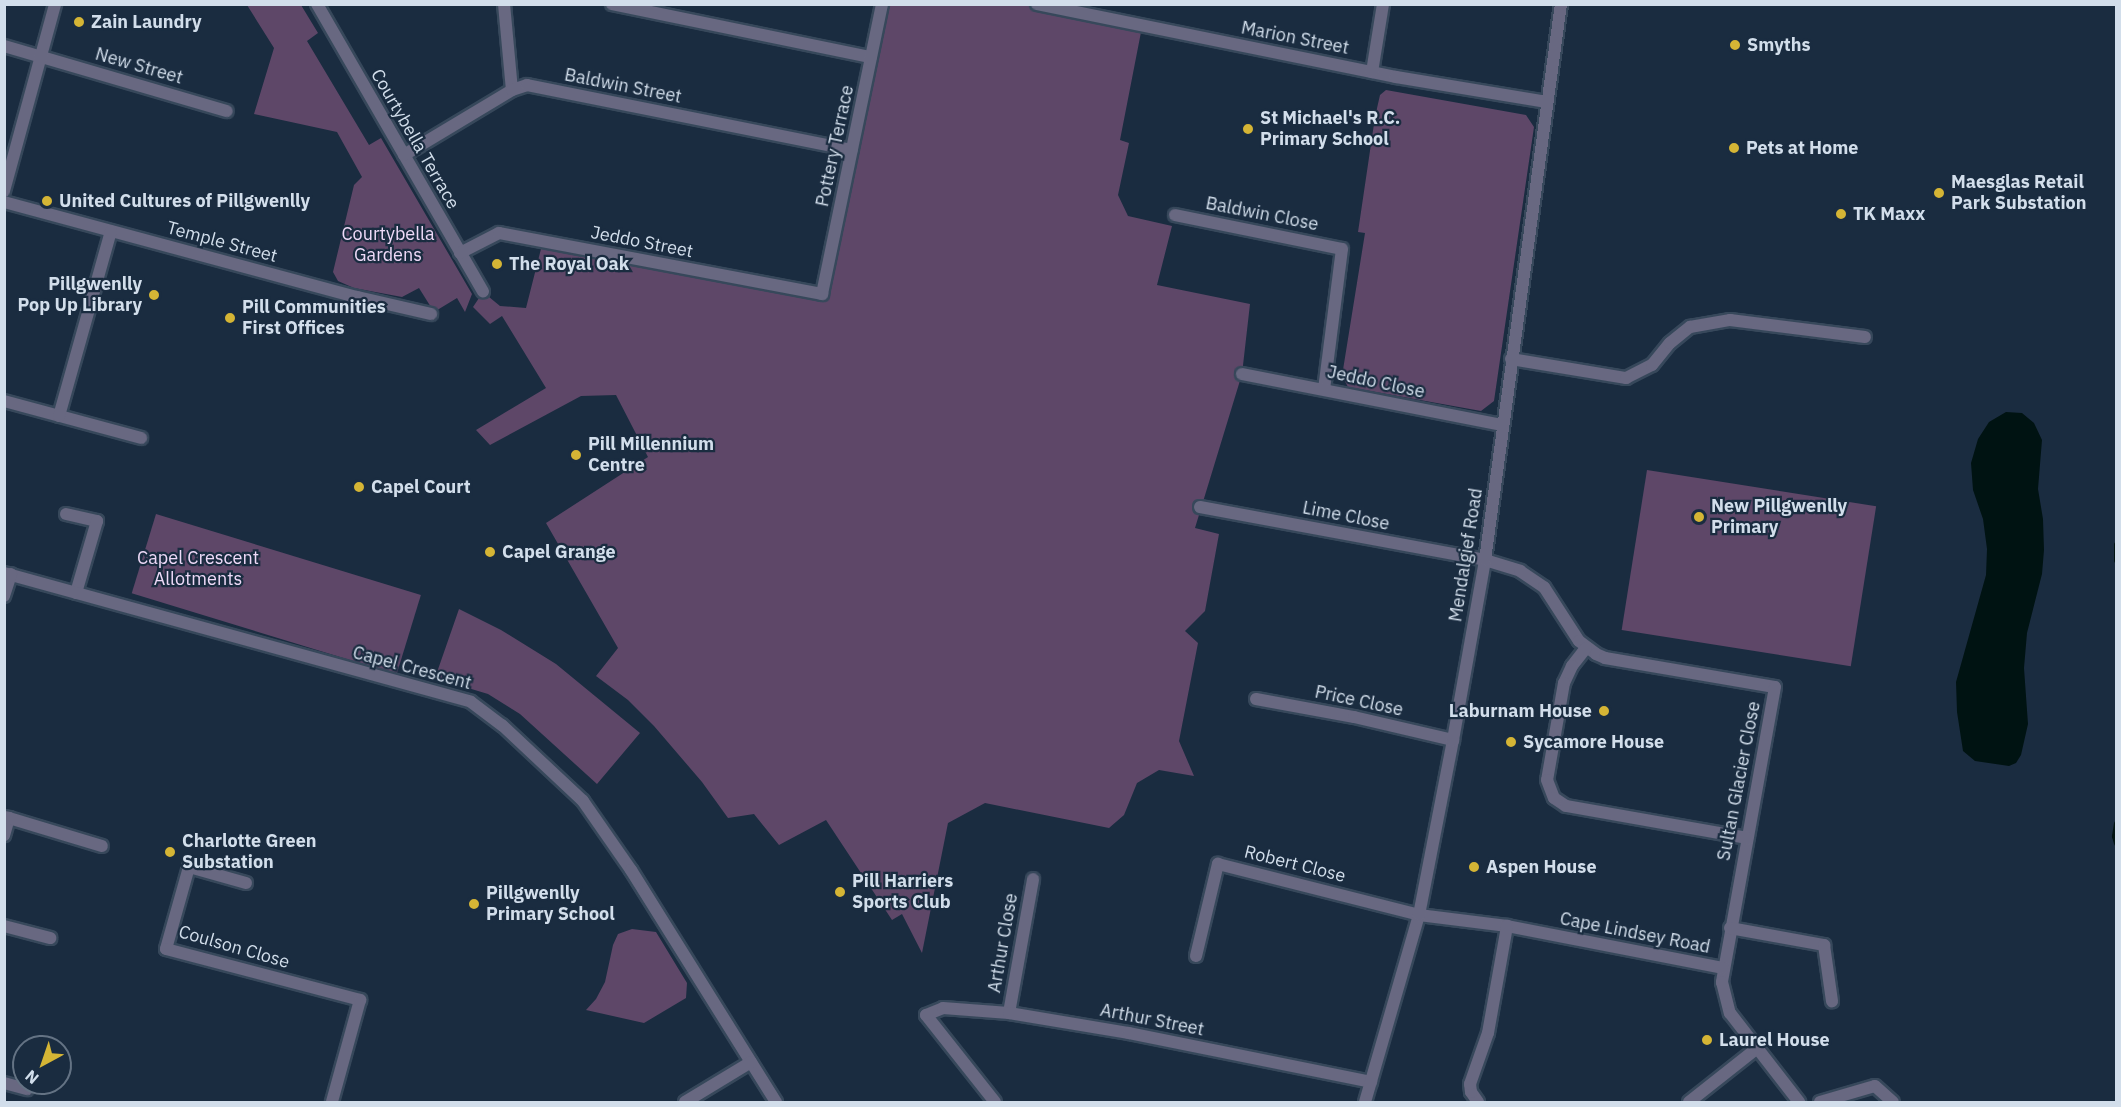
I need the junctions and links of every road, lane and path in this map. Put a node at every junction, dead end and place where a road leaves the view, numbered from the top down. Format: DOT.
graph roads {
  1 [pos="55,4"];
  2 [pos="317,4"];
  3 [pos="504,4"];
  4 [pos="612,4"];
  5 [pos="882,4"];
  6 [pos="1037,4"];
  7 [pos="1383,4"];
  8 [pos="1561,4"];
  9 [pos="635,7"];
  10 [pos="4,46"];
  11 [pos="41,56"];
  12 [pos="872,57"];
  13 [pos="1372,72"];
  14 [pos="512,90"];
  15 [pos="1547,102"];
  16 [pos="227,111"];
  17 [pos="852,150"];
  18 [pos="404,155"];
  19 [pos="4,191"];
  20 [pos="4,202"];
  21 [pos="1175,215"];
  22 [pos="111,231"];
  23 [pos="460,252"];
  24 [pos="483,291"];
  25 [pos="822,294"];
  26 [pos="431,314"];
  27 [pos="1865,337"];
  28 [pos="1511,359"];
  29 [pos="1242,374"];
  30 [pos="1324,389"];
  31 [pos="4,401"];
  32 [pos="59,416"];
  33 [pos="1503,425"];
  34 [pos="141,438"];
  35 [pos="1200,507"];
  36 [pos="66,514"];
  37 [pos="1485,560"];
  38 [pos="8,573"];
  39 [pos="76,593"];
  40 [pos="4,596"];
  41 [pos="1586,648"];
  42 [pos="1256,699"];
  43 [pos="1453,740"];
  44 [pos="7,818"];
  45 [pos="4,835"];
  46 [pos="1747,838"];
  47 [pos="102,846"];
  48 [pos="1033,879"];
  49 [pos="246,883"];
  50 [pos="1419,915"];
  51 [pos="4,926"];
  52 [pos="1507,926"];
  53 [pos="1730,928"];
  54 [pos="50,938"];
  55 [pos="1196,956"];
  56 [pos="1723,968"];
  57 [pos="1832,1001"];
  58 [pos="1008,1013"];
  59 [pos="1756,1049"];
  60 [pos="751,1062"];
  61 [pos="1371,1082"];
  62 [pos="332,1102"];
  63 [pos="685,1102"];
  64 [pos="776,1102"];
  65 [pos="995,1102"];
  66 [pos="1365,1102"];
  67 [pos="1478,1102"];
  68 [pos="1689,1102"];
  69 [pos="1799,1102"];
  70 [pos="1820,1102"];
  71 [pos="1893,1102"];
  1 -- 11 [label="street"];
  2 -- 18 [label="street, Courtybella Terrace"];
  3 -- 14 [label="street"];
  4 -- 9 [label="street"];
  5 -- 12 [label="street, Pottery Terrace"];
  6 -- 13 [label="street, Marion Street"];
  7 -- 13 [label="street"];
  8 -- 15 [label="street, Mendalgief Road"];
  9 -- 12 [label="street"];
  10 -- 11 [label="street, New Street"];
  11 -- 16 [label="street, New Street"];
  11 -- 19 [label="street"];
  12 -- 17 [label="street, Pottery Terrace"];
  13 -- 15 [label="street, Marion Street"];
  14 -- 17 [label="street, Baldwin Street"];
  14 -- 18 [label="street, Baldwin Street"];
  15 -- 28 [label="street, Mendalgief Road"];
  17 -- 25 [label="street, Pottery Terrace"];
  18 -- 23 [label="street, Courtybella Terrace"];
  20 -- 22 [label="street, Temple Street"];
  21 -- 30 [label="street, Baldwin Close"];
  22 -- 26 [label="street, Temple Street"];
  22 -- 32 [label="street"];
  23 -- 24 [label="street, Courtybella Terrace"];
  23 -- 25 [label="street, Jeddo Street"];
  27 -- 28 [label="street"];
  28 -- 33 [label="street, Mendalgief Road"];
  29 -- 30 [label="street, Jeddo Close"];
  30 -- 33 [label="street, Jeddo Close"];
  31 -- 32 [label="street"];
  32 -- 34 [label="street"];
  33 -- 37 [label="street, Mendalgief Road"];
  35 -- 37 [label="street, Lime Close"];
  36 -- 39 [label="street"];
  37 -- 41 [label="street"];
  37 -- 43 [label="street, Mendalgief Road"];
  38 -- 39 [label="street, Capel Crescent"];
  38 -- 40 [label="street"];
  39 -- 60 [label="street, Capel Crescent"];
  41 -- 46 [label="street, Sultan Glacier Close"];
  41 -- 46 [label="street"];
  42 -- 43 [label="street, Price Close"];
  43 -- 50 [label="street, Mendalgief Road"];
  44 -- 45 [label="street"];
  44 -- 47 [label="street"];
  46 -- 53 [label="street, Sultan Glacier Close"];
  48 -- 58 [label="street, Arthur Close"];
  49 -- 62 [label="street, Coulson Close"];
  50 -- 52 [label="street, Cape Lindsey Road"];
  50 -- 55 [label="street, Robert Close"];
  50 -- 61 [label="street, Mendalgief Road"];
  51 -- 54 [label="street"];
  52 -- 56 [label="street, Cape Lindsey Road"];
  52 -- 67 [label="street"];
  53 -- 56 [label="street, Sultan Glacier Close"];
  53 -- 57 [label="street"];
  56 -- 59 [label="street, Cape Lindsey Road"];
  58 -- 61 [label="street, Arthur Street"];
  58 -- 65 [label="street, Arthur Street"];
  59 -- 68 [label="street"];
  59 -- 69 [label="street, Cape Lindsey Road"];
  60 -- 63 [label="street"];
  60 -- 64 [label="street, Capel Crescent"];
  61 -- 66 [label="street, Mendalgief Road"];
  70 -- 71 [label="street"];
}
